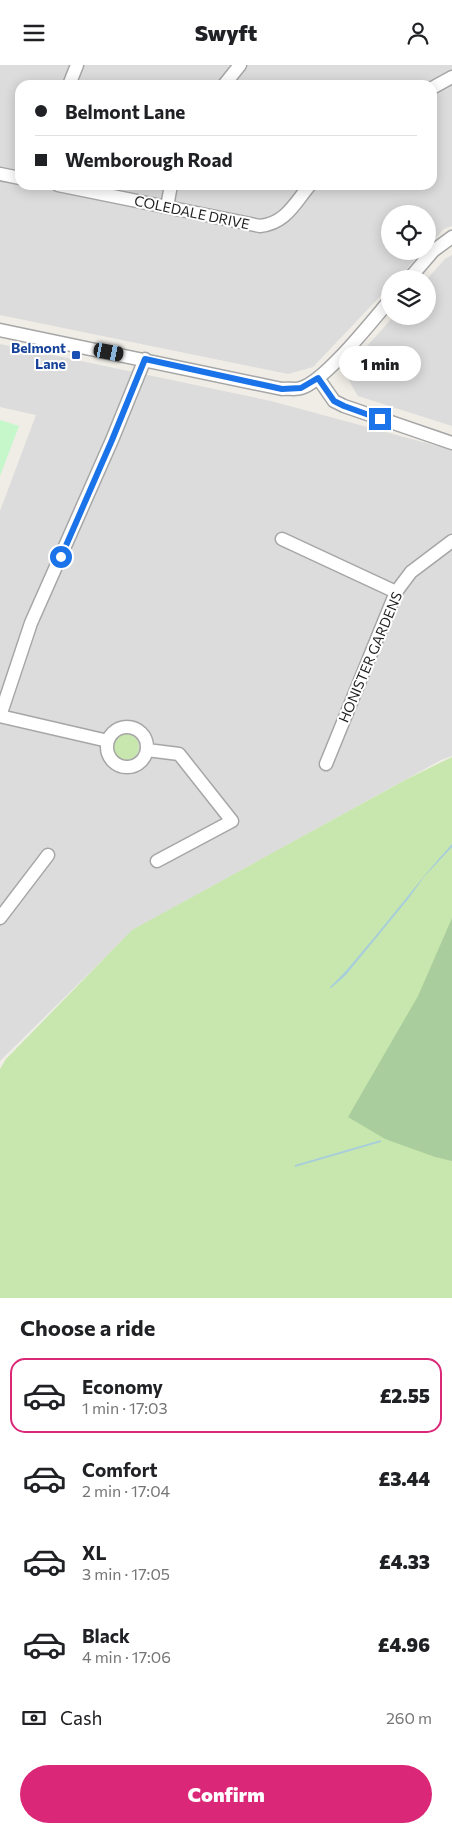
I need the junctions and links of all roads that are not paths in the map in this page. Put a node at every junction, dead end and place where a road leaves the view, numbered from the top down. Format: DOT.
graph roads {
  1 [pos="77,65"];
  2 [pos="240,65"];
  3 [pos="452,77"];
  4 [pos="71,80"];
  5 [pos="228,80"];
  6 [pos="437,85"];
  7 [pos="0,174"];
  8 [pos="15,177"];
  9 [pos="83,190"];
  10 [pos="170,190"];
  11 [pos="306,190"];
  12 [pos="167,207"];
  13 [pos="452,237"];
  14 [pos="417,270"];
  15 [pos="381,310"];
  16 [pos="0,330"];
  17 [pos="145,359"];
  18 [pos="318,378"];
  19 [pos="452,443"];
  20 [pos="282,539"];
  21 [pos="452,541"];
  22 [pos="396,592"];
  23 [pos="0,716"];
  24 [pos="108,741"];
  25 [pos="147,750"];
  26 [pos="326,764"];
  27 [pos="48,855"];
  28 [pos="157,861"];
  29 [pos="0,918"];
  1 -- 4 [label="street"];
  2 -- 5 [label="street"];
  3 -- 6 [label="street"];
  7 -- 8 [label="street"];
  9 -- 12 [label="street, COLEDALE DRIVE"];
  10 -- 12 [label="street"];
  11 -- 12 [label="street, COLEDALE DRIVE"];
  13 -- 14 [label="street"];
  15 -- 18 [label="street"];
  16 -- 17 [label="street"];
  17 -- 18 [label="street"];
  17 -- 23 [label="street"];
  18 -- 19 [label="street"];
  20 -- 22 [label="street"];
  21 -- 22 [label="street, HONISTER GARDENS"];
  22 -- 26 [label="street, HONISTER GARDENS"];
  23 -- 24 [label="street"];
  24 -- 25 [label="street"];
  24 -- 25 [label="street"];
  25 -- 28 [label="street"];
  27 -- 29 [label="street"];
}
